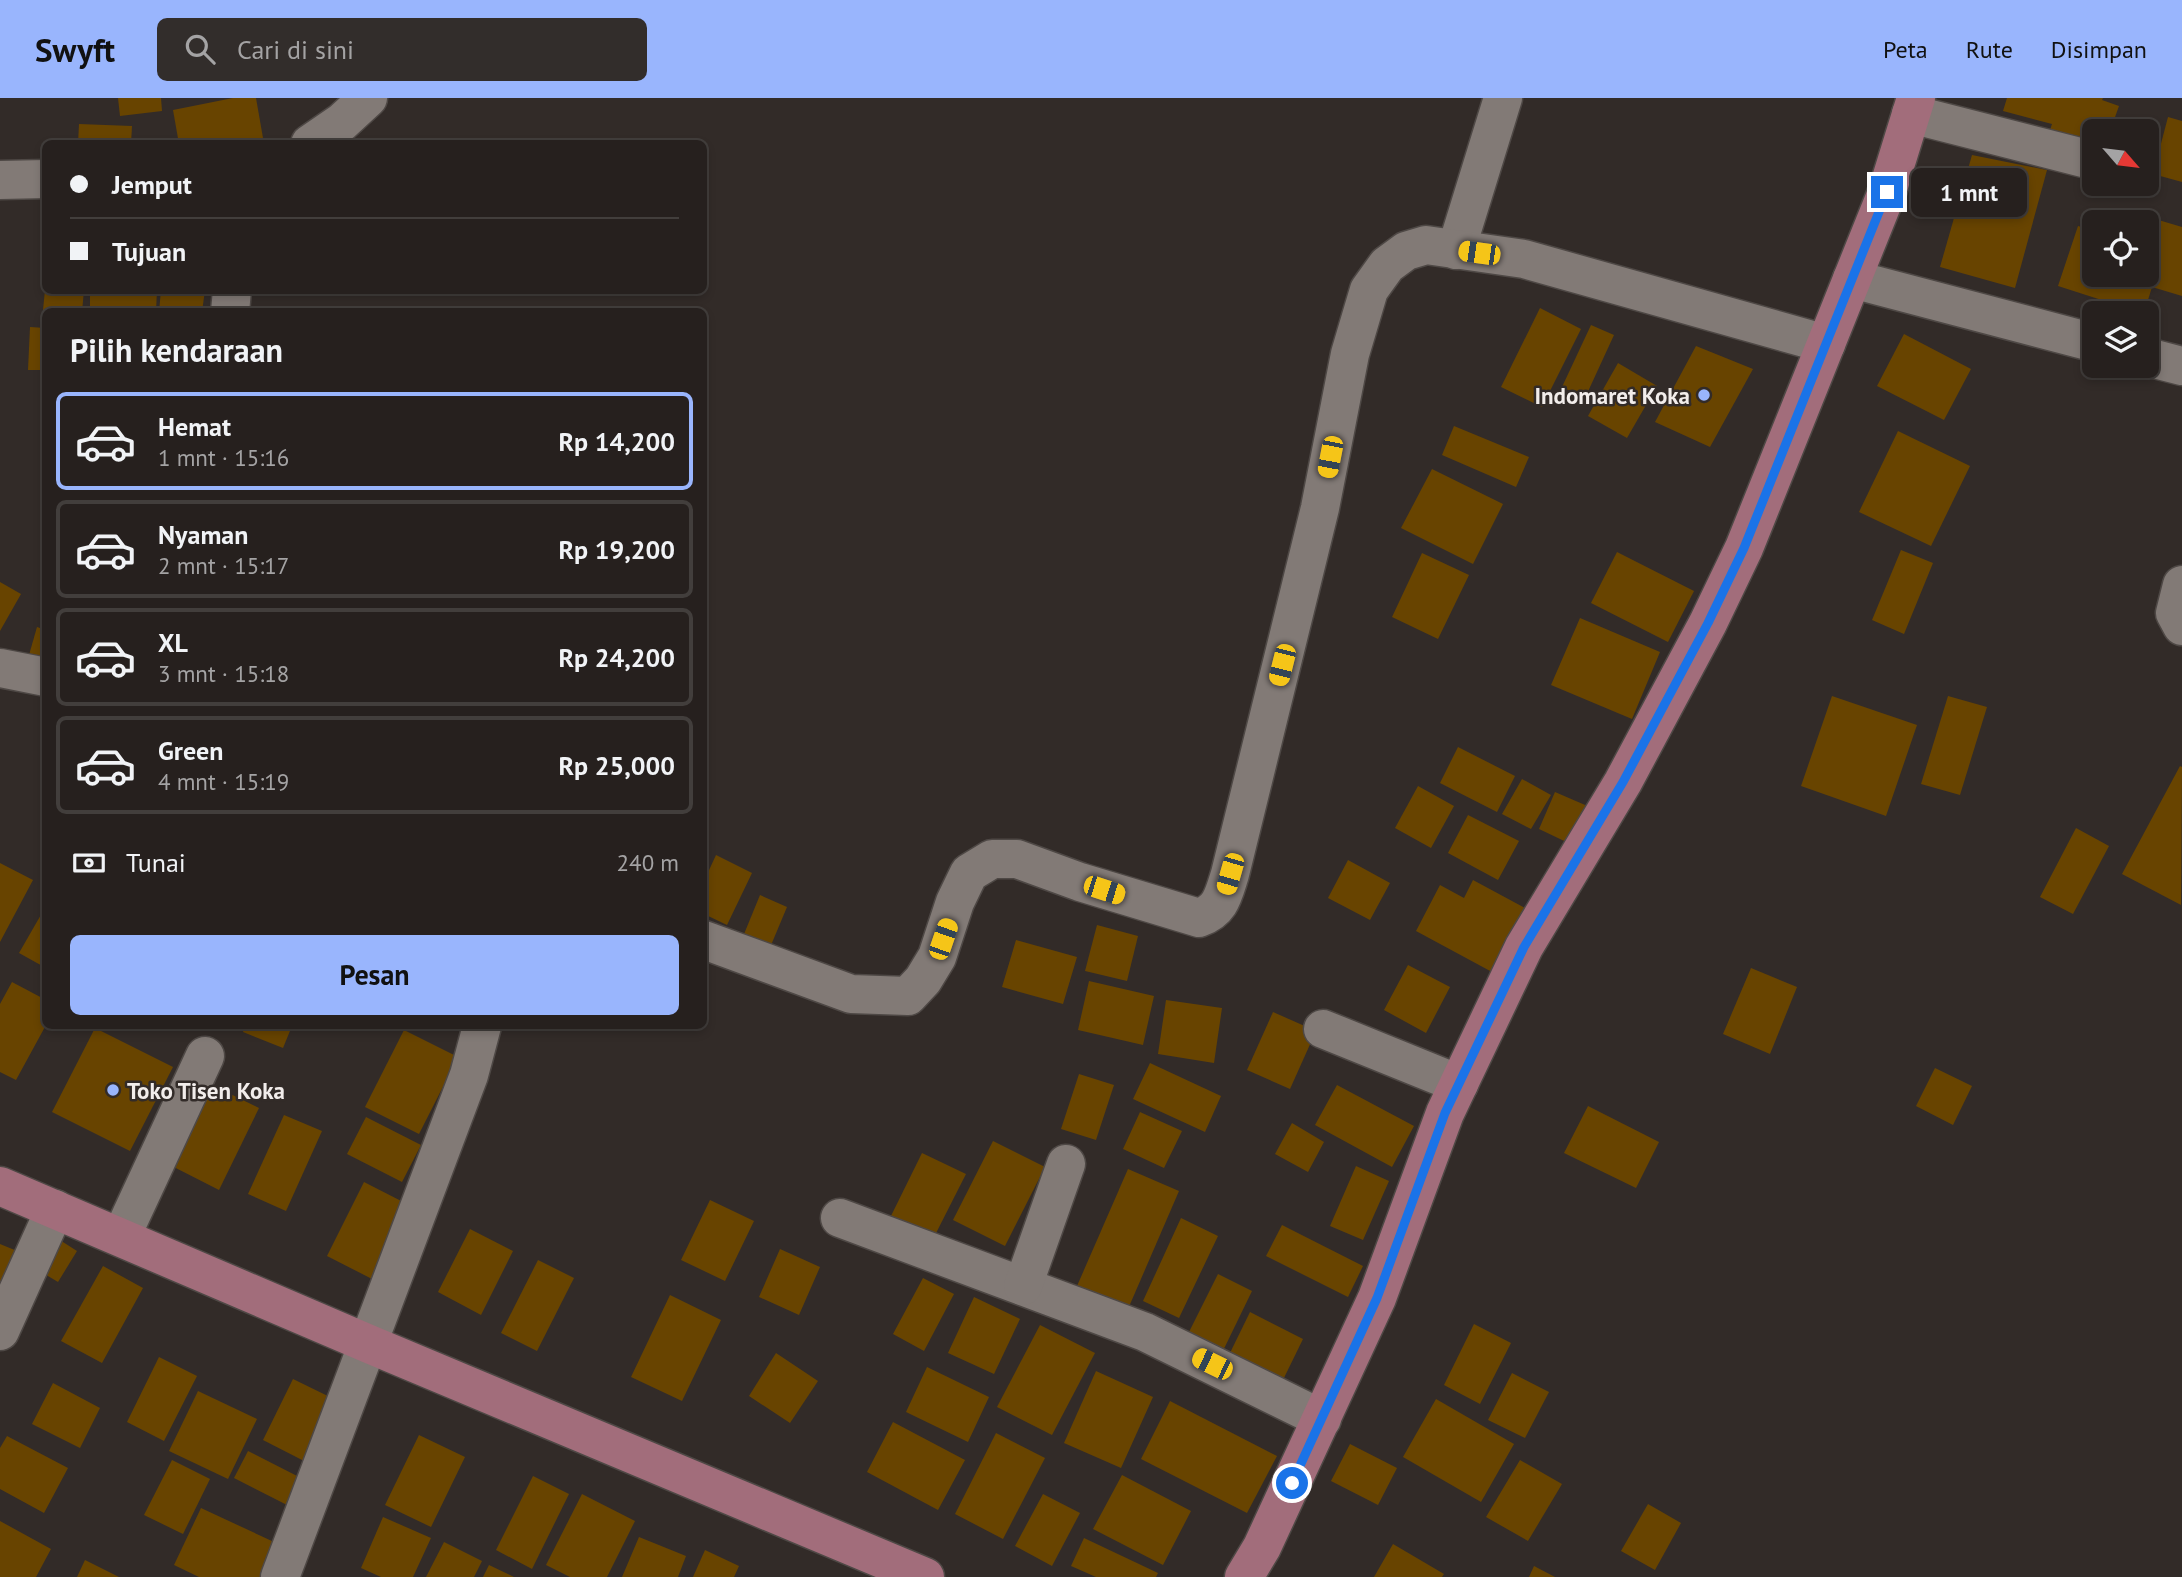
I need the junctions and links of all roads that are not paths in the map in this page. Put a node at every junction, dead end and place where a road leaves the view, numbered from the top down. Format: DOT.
graph roads {
  1 [pos="368,98"];
  2 [pos="1503,98"];
  3 [pos="1914,106"];
  4 [pos="316,140"];
  5 [pos="2082,157"];
  6 [pos="42,179"];
  7 [pos="0,180"];
  8 [pos="1456,250"];
  9 [pos="1852,279"];
  10 [pos="2082,340"];
  11 [pos="1826,344"];
  12 [pos="2159,360"];
  13 [pos="2182,366"];
  14 [pos="2182,585"];
  15 [pos="2182,626"];
  16 [pos="0,668"];
  17 [pos="42,676"];
  18 [pos="707,941"];
  19 [pos="481,1029"];
  20 [pos="1323,1029"];
  21 [pos="205,1056"];
  22 [pos="1459,1084"];
  23 [pos="1066,1164"];
  24 [pos="0,1185"];
  25 [pos="55,1209"];
  26 [pos="840,1218"];
  27 [pos="121,1237"];
  28 [pos="1023,1286"];
  29 [pos="0,1332"];
  30 [pos="369,1344"];
  31 [pos="1322,1419"];
  32 [pos="280,1577"];
  33 [pos="925,1577"];
  34 [pos="1244,1577"];
  1 -- 4 [label="street"];
  2 -- 8 [label="street"];
  3 -- 5 [label="street"];
  3 -- 9 [label="main road"];
  6 -- 7 [label="street"];
  8 -- 11 [label="street"];
  8 -- 18 [label="street"];
  9 -- 10 [label="street"];
  9 -- 11 [label="main road"];
  11 -- 22 [label="main road"];
  12 -- 13 [label="street"];
  14 -- 15 [label="street"];
  16 -- 17 [label="street"];
  19 -- 30 [label="street"];
  20 -- 22 [label="street"];
  21 -- 27 [label="street"];
  22 -- 31 [label="main road"];
  23 -- 28 [label="street"];
  24 -- 25 [label="main road"];
  25 -- 27 [label="main road"];
  25 -- 29 [label="street"];
  26 -- 28 [label="street"];
  27 -- 30 [label="main road"];
  28 -- 31 [label="street"];
  30 -- 32 [label="street"];
  30 -- 33 [label="main road"];
  31 -- 34 [label="main road"];
}
